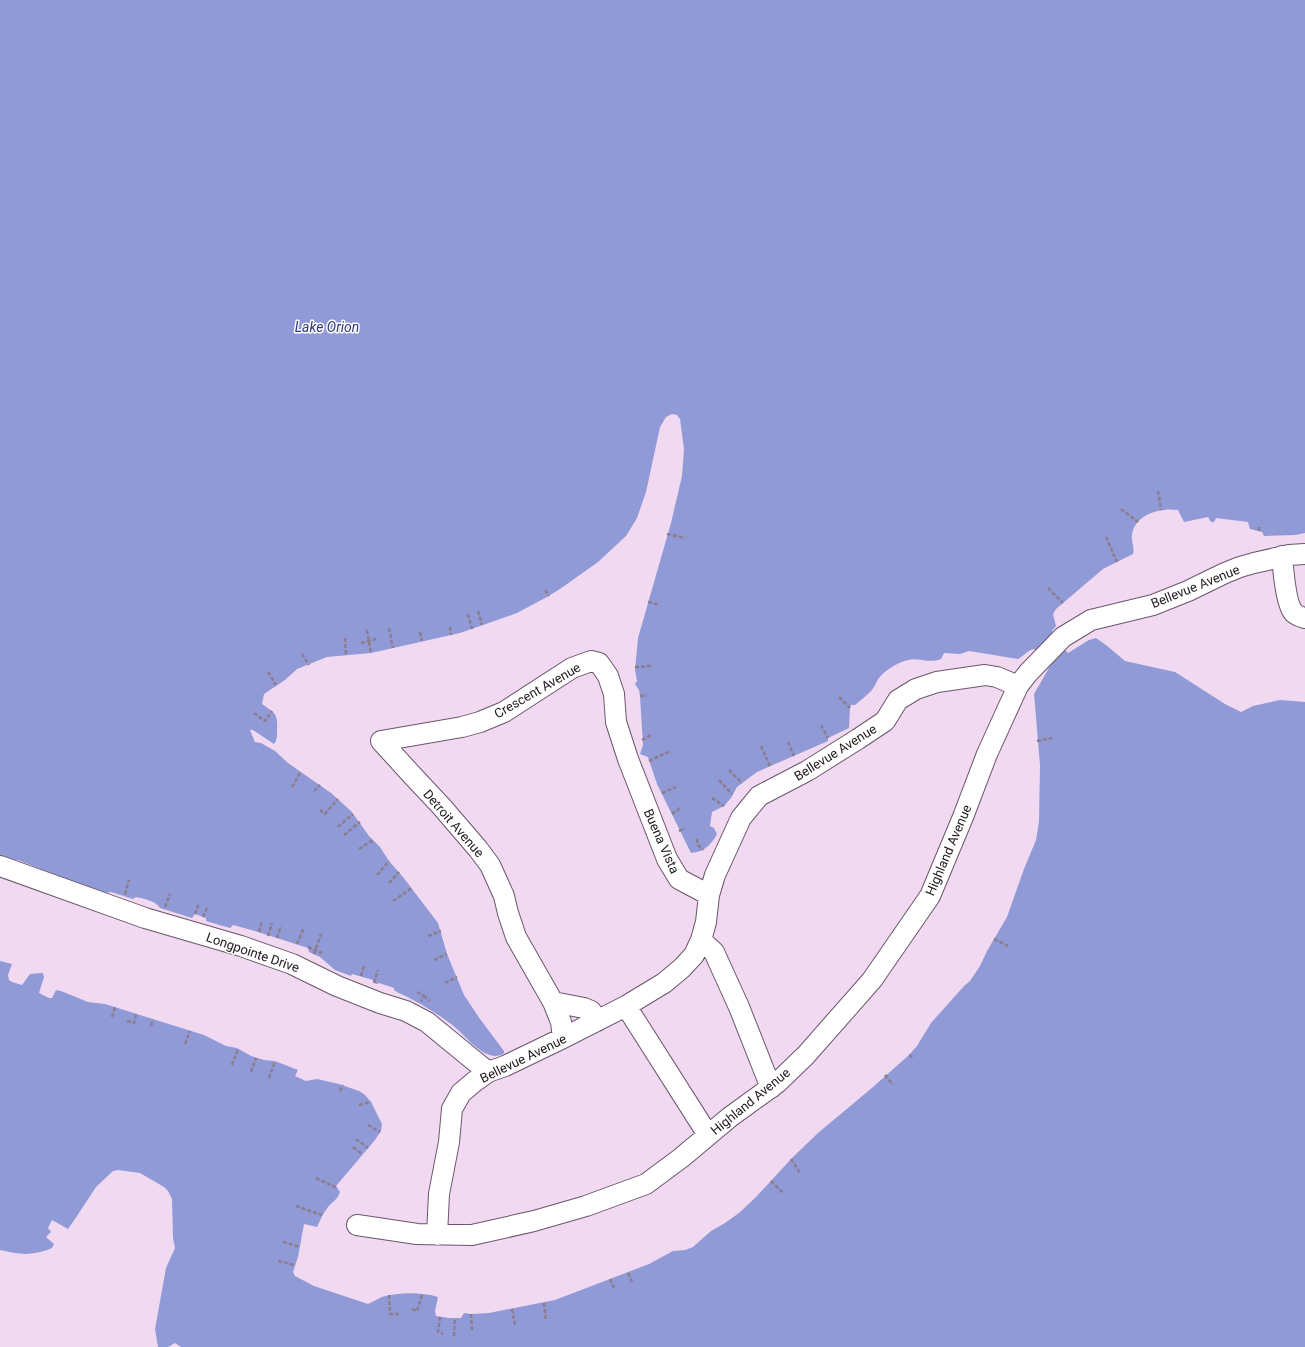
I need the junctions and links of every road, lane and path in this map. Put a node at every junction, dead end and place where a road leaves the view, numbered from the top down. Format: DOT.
graph roads {
  1 [pos="1158,492"];
  2 [pos="1121,509"];
  3 [pos="1161,510"];
  4 [pos="1138,522"];
  5 [pos="1259,526"];
  6 [pos="1259,530"];
  7 [pos="667,534"];
  8 [pos="1106,537"];
  9 [pos="685,538"];
  10 [pos="1305,554"];
  11 [pos="1282,556"];
  12 [pos="1117,562"];
  13 [pos="1048,588"];
  14 [pos="545,590"];
  15 [pos="549,596"];
  16 [pos="648,602"];
  17 [pos="1063,603"];
  18 [pos="659,605"];
  19 [pos="478,611"];
  20 [pos="468,614"];
  21 [pos="1305,618"];
  22 [pos="482,625"];
  23 [pos="450,627"];
  24 [pos="389,628"];
  25 [pos="472,629"];
  26 [pos="367,630"];
  27 [pos="420,632"];
  28 [pos="452,635"];
  29 [pos="345,638"];
  30 [pos="376,639"];
  31 [pos="369,641"];
  32 [pos="422,641"];
  33 [pos="361,643"];
  34 [pos="392,648"];
  35 [pos="371,653"];
  36 [pos="302,654"];
  37 [pos="346,655"];
  38 [pos="599,663"];
  39 [pos="309,664"];
  40 [pos="652,666"];
  41 [pos="635,667"];
  42 [pos="268,672"];
  43 [pos="1023,680"];
  44 [pos="276,685"];
  45 [pos="647,695"];
  46 [pos="640,696"];
  47 [pos="839,697"];
  48 [pos="850,708"];
  49 [pos="272,711"];
  50 [pos="254,714"];
  51 [pos="821,725"];
  52 [pos="651,735"];
  53 [pos="828,738"];
  54 [pos="1052,738"];
  55 [pos="381,740"];
  56 [pos="642,740"];
  57 [pos="1037,741"];
  58 [pos="788,742"];
  59 [pos="761,746"];
  60 [pos="670,751"];
  61 [pos="794,756"];
  62 [pos="649,761"];
  63 [pos="770,766"];
  64 [pos="729,770"];
  65 [pos="300,773"];
  66 [pos="719,780"];
  67 [pos="742,783"];
  68 [pos="320,785"];
  69 [pos="292,787"];
  70 [pos="676,787"];
  71 [pos="314,791"];
  72 [pos="662,793"];
  73 [pos="732,794"];
  74 [pos="712,798"];
  75 [pos="338,799"];
  76 [pos="724,806"];
  77 [pos="680,808"];
  78 [pos="320,810"];
  79 [pos="353,814"];
  80 [pos="672,814"];
  81 [pos="360,822"];
  82 [pos="338,826"];
  83 [pos="685,828"];
  84 [pos="680,831"];
  85 [pos="344,835"];
  86 [pos="697,839"];
  87 [pos="373,840"];
  88 [pos="359,849"];
  89 [pos="703,850"];
  90 [pos="389,861"];
  91 [pos="0,866"];
  92 [pos="399,872"];
  93 [pos="377,875"];
  94 [pos="128,880"];
  95 [pos="390,883"];
  96 [pos="412,888"];
  97 [pos="170,894"];
  98 [pos="709,895"];
  99 [pos="124,896"];
  100 [pos="393,901"];
  101 [pos="199,903"];
  102 [pos="208,906"];
  103 [pos="164,910"];
  104 [pos="195,914"];
  105 [pos="203,917"];
  106 [pos="262,921"];
  107 [pos="272,923"];
  108 [pos="281,926"];
  109 [pos="304,927"];
  110 [pos="441,931"];
  111 [pos="259,932"];
  112 [pos="321,934"];
  113 [pos="268,936"];
  114 [pos="428,936"];
  115 [pos="277,938"];
  116 [pos="994,939"];
  117 [pos="701,940"];
  118 [pos="297,944"];
  119 [pos="1008,946"];
  120 [pos="308,947"];
  121 [pos="315,952"];
  122 [pos="322,953"];
  123 [pos="448,954"];
  124 [pos="434,960"];
  125 [pos="364,966"];
  126 [pos="378,970"];
  127 [pos="361,976"];
  128 [pos="457,977"];
  129 [pos="374,983"];
  130 [pos="445,983"];
  131 [pos="417,992"];
  132 [pos="424,996"];
  133 [pos="430,1001"];
  134 [pos="553,1002"];
  135 [pos="419,1003"];
  136 [pos="626,1006"];
  137 [pos="115,1007"];
  138 [pos="136,1014"];
  139 [pos="112,1017"];
  140 [pos="153,1020"];
  141 [pos="127,1021"];
  142 [pos="597,1021"];
  143 [pos="150,1026"];
  144 [pos="190,1031"];
  145 [pos="563,1038"];
  146 [pos="184,1044"];
  147 [pos="238,1049"];
  148 [pos="909,1055"];
  149 [pos="256,1058"];
  150 [pos="914,1058"];
  151 [pos="274,1061"];
  152 [pos="232,1065"];
  153 [pos="251,1072"];
  154 [pos="488,1072"];
  155 [pos="885,1075"];
  156 [pos="269,1078"];
  157 [pos="342,1085"];
  158 [pos="892,1085"];
  159 [pos="771,1088"];
  160 [pos="340,1091"];
  161 [pos="371,1102"];
  162 [pos="359,1105"];
  163 [pos="368,1125"];
  164 [pos="380,1132"];
  165 [pos="708,1135"];
  166 [pos="356,1139"];
  167 [pos="353,1147"];
  168 [pos="368,1148"];
  169 [pos="362,1154"];
  170 [pos="791,1159"];
  171 [pos="800,1173"];
  172 [pos="316,1178"];
  173 [pos="771,1181"];
  174 [pos="337,1188"];
  175 [pos="783,1192"];
  176 [pos="296,1206"];
  177 [pos="322,1215"];
  178 [pos="357,1225"];
  179 [pos="437,1235"];
  180 [pos="283,1242"];
  181 [pos="300,1247"];
  182 [pos="278,1261"];
  183 [pos="295,1265"];
  184 [pos="628,1273"];
  185 [pos="610,1279"];
  186 [pos="632,1282"];
  187 [pos="615,1290"];
  188 [pos="422,1295"];
  189 [pos="389,1296"];
  190 [pos="544,1303"];
  191 [pos="512,1308"];
  192 [pos="412,1309"];
  193 [pos="399,1314"];
  194 [pos="471,1314"];
  195 [pos="440,1317"];
  196 [pos="455,1318"];
  197 [pos="546,1321"];
  198 [pos="514,1325"];
  199 [pos="472,1331"];
  200 [pos="443,1334"];
  201 [pos="454,1336"];
  1 -- 3 [label="path"];
  2 -- 4 [label="path"];
  5 -- 6 [label="path"];
  7 -- 9 [label="path"];
  8 -- 12 [label="path"];
  10 -- 11 [label="street, Bellevue Avenue"];
  11 -- 21 [label="street"];
  11 -- 43 [label="street, Bellevue Avenue"];
  13 -- 17 [label="path"];
  14 -- 15 [label="path"];
  16 -- 18 [label="path"];
  19 -- 22 [label="path"];
  20 -- 25 [label="path"];
  23 -- 28 [label="path"];
  24 -- 34 [label="path"];
  26 -- 31 [label="path"];
  27 -- 32 [label="path"];
  29 -- 37 [label="path"];
  30 -- 31 [label="path"];
  31 -- 33 [label="path"];
  31 -- 35 [label="path"];
  36 -- 39 [label="path"];
  38 -- 55 [label="street, Crescent Avenue"];
  38 -- 98 [label="street, Buena Vista"];
  40 -- 41 [label="path"];
  42 -- 44 [label="path"];
  43 -- 98 [label="street, Bellevue Avenue"];
  43 -- 159 [label="street, Highland Avenue"];
  45 -- 46 [label="path"];
  47 -- 48 [label="path"];
  49 -- 50 [label="path"];
  51 -- 53 [label="path"];
  52 -- 56 [label="path"];
  54 -- 57 [label="path"];
  55 -- 134 [label="street, Detroit Avenue"];
  58 -- 61 [label="path"];
  59 -- 63 [label="path"];
  60 -- 62 [label="path"];
  64 -- 67 [label="path"];
  65 -- 69 [label="path"];
  66 -- 73 [label="path"];
  68 -- 71 [label="path"];
  70 -- 72 [label="path"];
  74 -- 76 [label="path"];
  75 -- 78 [label="path"];
  77 -- 80 [label="path"];
  79 -- 82 [label="path"];
  81 -- 85 [label="path"];
  83 -- 84 [label="path"];
  86 -- 89 [label="path"];
  87 -- 88 [label="path"];
  90 -- 93 [label="path"];
  91 -- 154 [label="street, Longpointe Drive"];
  92 -- 95 [label="path"];
  94 -- 99 [label="path"];
  96 -- 100 [label="path"];
  97 -- 103 [label="path"];
  98 -- 117 [label="street"];
  101 -- 104 [label="path"];
  102 -- 105 [label="path"];
  106 -- 111 [label="path"];
  107 -- 113 [label="path"];
  108 -- 115 [label="path"];
  109 -- 118 [label="path"];
  110 -- 114 [label="path"];
  112 -- 121 [label="path"];
  116 -- 119 [label="path"];
  117 -- 136 [label="street, Bellevue Avenue"];
  117 -- 159 [label="street"];
  120 -- 121 [label="path"];
  121 -- 122 [label="path"];
  123 -- 124 [label="path"];
  125 -- 127 [label="path"];
  126 -- 129 [label="path"];
  128 -- 130 [label="path"];
  131 -- 132 [label="path"];
  132 -- 133 [label="path"];
  132 -- 135 [label="path"];
  134 -- 142 [label="street"];
  134 -- 145 [label="street, Detroit Avenue"];
  136 -- 142 [label="street, Bellevue Avenue"];
  136 -- 165 [label="street"];
  137 -- 139 [label="path"];
  138 -- 141 [label="path"];
  140 -- 143 [label="path"];
  142 -- 145 [label="street, Bellevue Avenue"];
  144 -- 146 [label="path"];
  145 -- 154 [label="street, Bellevue Avenue"];
  147 -- 152 [label="path"];
  148 -- 150 [label="path"];
  149 -- 153 [label="path"];
  151 -- 156 [label="path"];
  154 -- 179 [label="street, Bellevue Avenue"];
  155 -- 158 [label="path"];
  157 -- 160 [label="path"];
  159 -- 165 [label="street, Highland Avenue"];
  161 -- 162 [label="path"];
  163 -- 164 [label="path"];
  165 -- 179 [label="street, Highland Avenue"];
  166 -- 168 [label="path"];
  167 -- 169 [label="path"];
  170 -- 171 [label="path"];
  172 -- 174 [label="path"];
  173 -- 175 [label="path"];
  176 -- 177 [label="path"];
  178 -- 179 [label="street, Highland Avenue"];
  180 -- 181 [label="path"];
  182 -- 183 [label="path"];
  184 -- 186 [label="path"];
  185 -- 187 [label="path"];
  188 -- 192 [label="path"];
  189 -- 193 [label="path"];
  190 -- 197 [label="path"];
  191 -- 198 [label="path"];
  194 -- 199 [label="path"];
  195 -- 200 [label="path"];
  196 -- 201 [label="path"];
}
